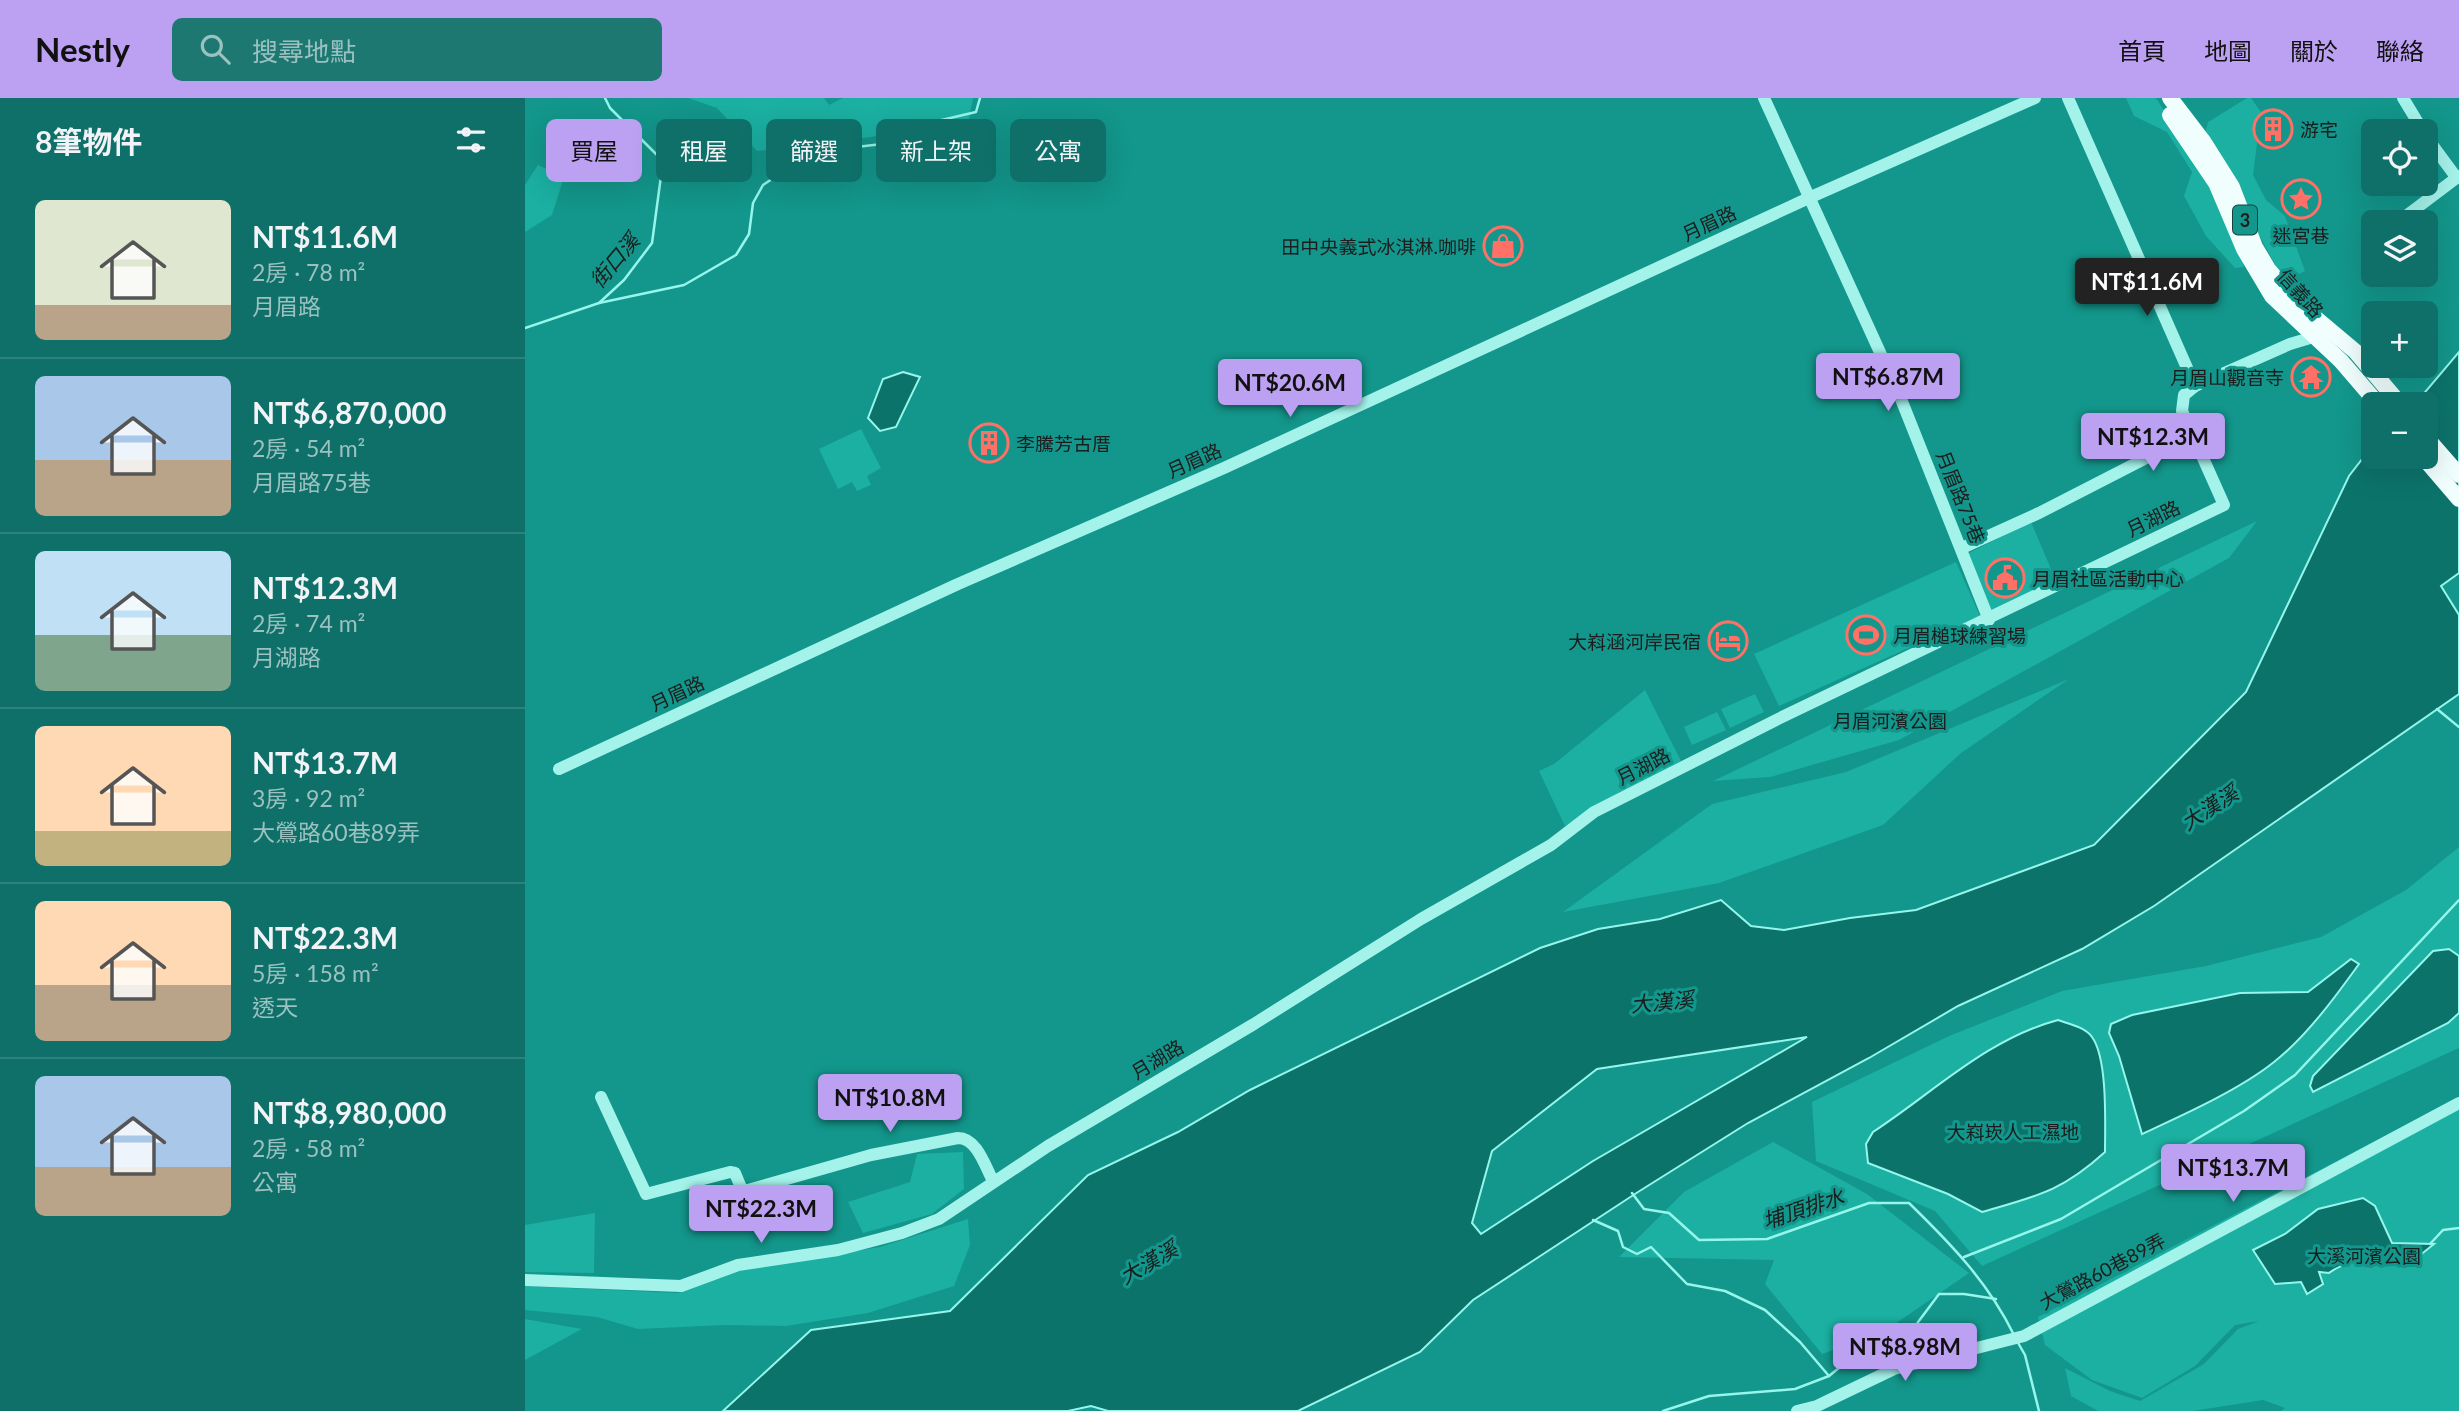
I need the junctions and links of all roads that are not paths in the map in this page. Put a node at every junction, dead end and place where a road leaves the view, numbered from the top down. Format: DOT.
graph roads {
  1 [pos="1764,98"];
  2 [pos="2035,98"];
  3 [pos="2068,98"];
  4 [pos="2159,98"];
  5 [pos="2170,98"];
  6 [pos="2403,98"];
  7 [pos="2416,119"];
  8 [pos="2438,151"];
  9 [pos="2458,177"];
  10 [pos="1811,197"];
  11 [pos="2414,210"];
  12 [pos="2330,333"];
  13 [pos="2312,336"];
  14 [pos="2195,386"];
  15 [pos="2368,392"];
  16 [pos="2390,392"];
  17 [pos="2193,434"];
  18 [pos="2438,451"];
  19 [pos="2433,469"];
  20 [pos="2459,475"];
  21 [pos="2459,499"];
  22 [pos="1962,548"];
  23 [pos="1989,620"];
  24 [pos="559,769"];
  25 [pos="601,1097"];
  26 [pos="2459,1102"];
  27 [pos="993,1181"];
  28 [pos="525,1280"];
  29 [pos="1797,1411"];
  1 -- 10 [label="street, 月眉路75巷"];
  2 -- 10 [label="street, 月眉路"];
  3 -- 14 [label="street"];
  4 -- 13 [label="main road, 信義路 / 3"];
  5 -- 12 [label="main road, 信義路 / 3"];
  6 -- 7 [label="street"];
  8 -- 9 [label="street"];
  9 -- 11 [label="street"];
  10 -- 22 [label="street, 月眉路75巷"];
  10 -- 24 [label="street, 月眉路"];
  12 -- 13 [label="street"];
  12 -- 16 [label="main road, 信義路 / 3"];
  13 -- 14 [label="street"];
  13 -- 15 [label="main road, 信義路 / 3"];
  14 -- 17 [label="street, 月湖路"];
  17 -- 22 [label="street"];
  17 -- 23 [label="street, 月湖路"];
  18 -- 20 [label="main road"];
  19 -- 21 [label="main road"];
  22 -- 23 [label="street, 月眉路75巷"];
  23 -- 27 [label="street, 月湖路"];
  25 -- 27 [label="street"];
  26 -- 29 [label="street, 大鶯路60巷89弄"];
  27 -- 28 [label="street, 月湖路"];
}
